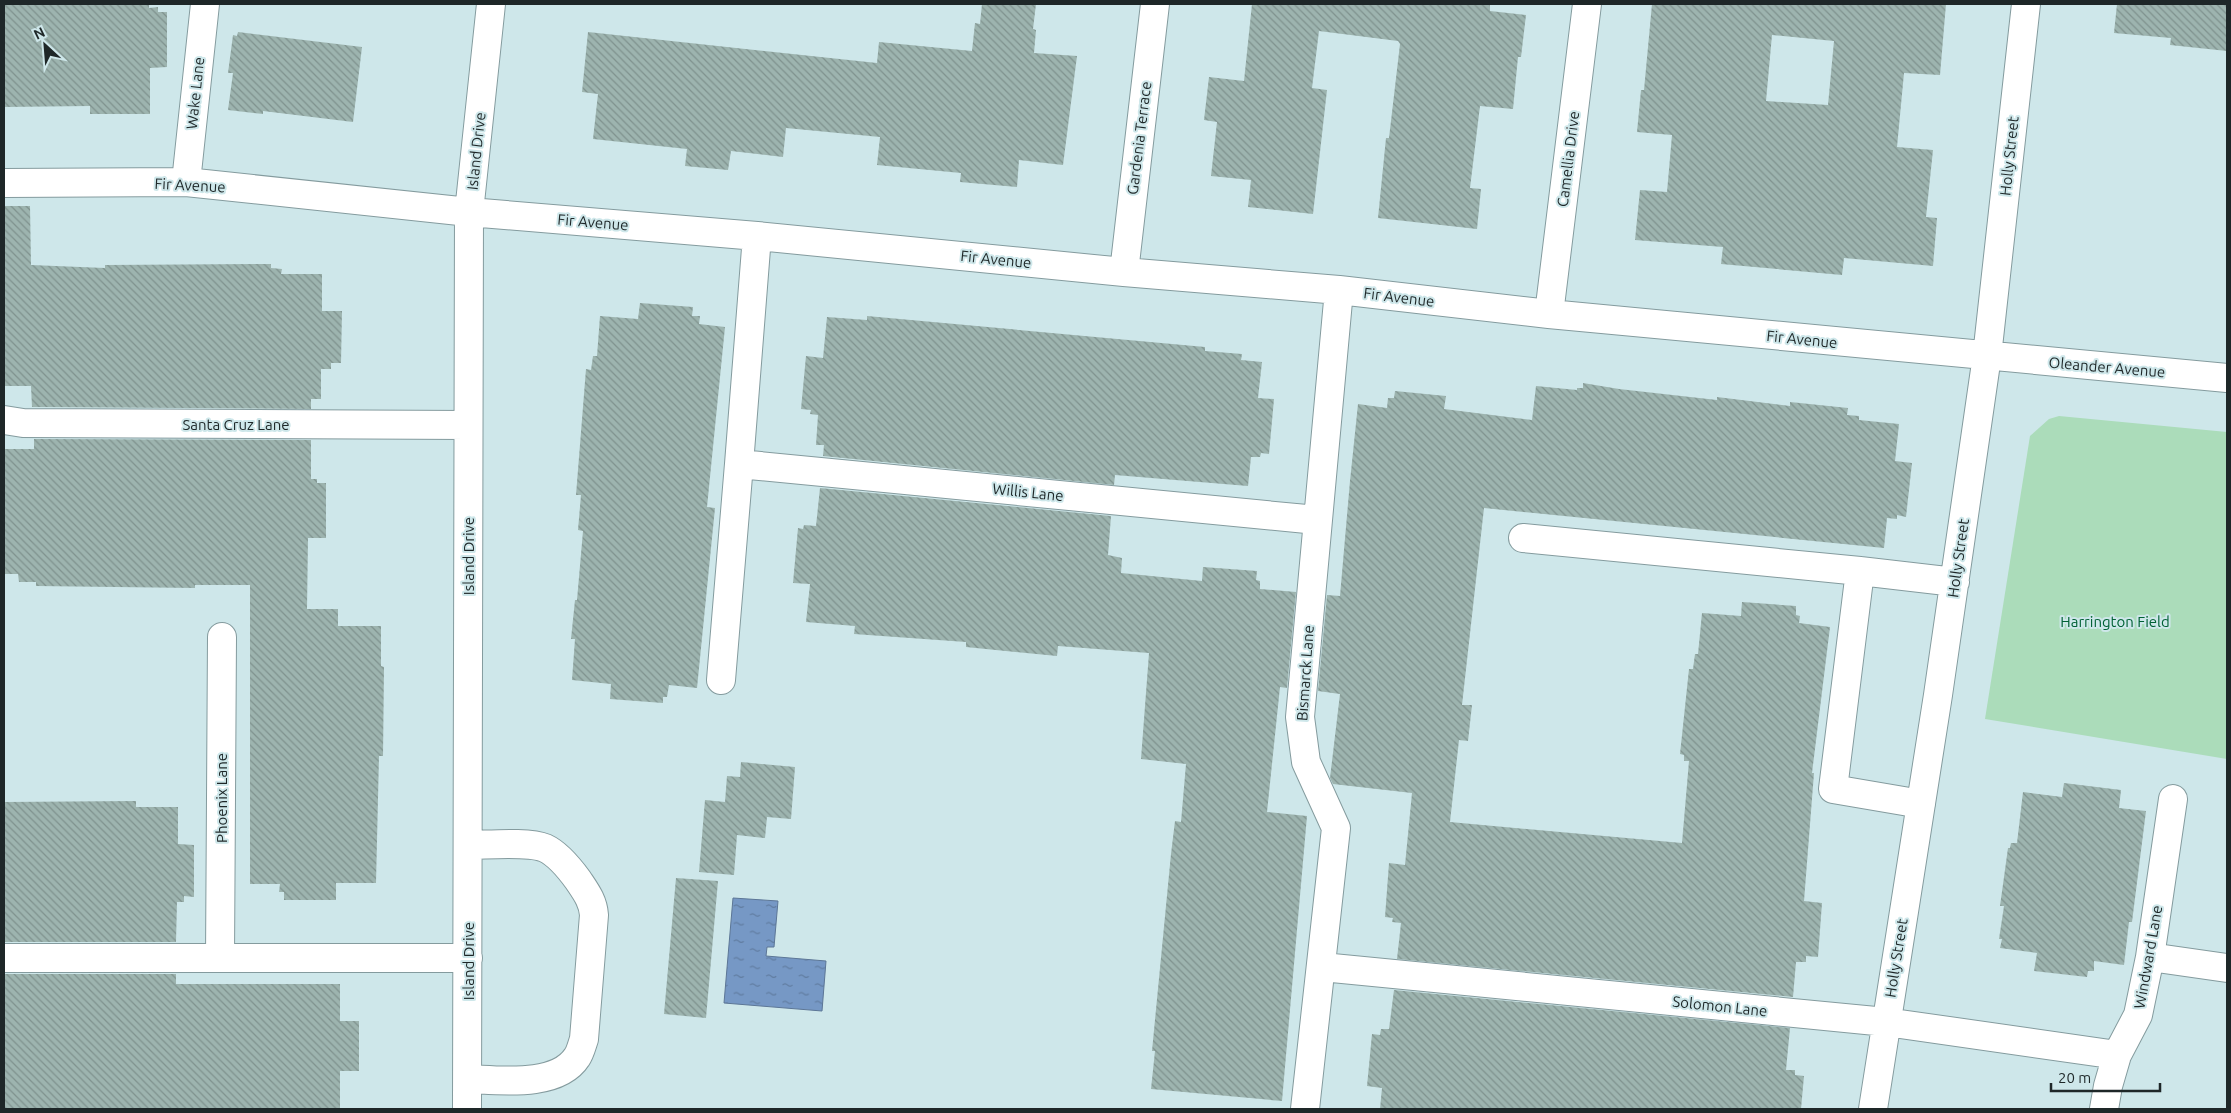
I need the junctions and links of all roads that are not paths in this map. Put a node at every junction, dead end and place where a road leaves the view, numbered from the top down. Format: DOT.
graph roads {
  1 [pos="205,4"];
  2 [pos="491,4"];
  3 [pos="1155,4"];
  4 [pos="1587,4"];
  5 [pos="2026,4"];
  6 [pos="186,182"];
  7 [pos="4,184"];
  8 [pos="469,212"];
  9 [pos="757,236"];
  10 [pos="1124,272"];
  11 [pos="1339,290"];
  12 [pos="1549,314"];
  13 [pos="1987,356"];
  14 [pos="2227,378"];
  15 [pos="4,420"];
  16 [pos="468,425"];
  17 [pos="739,464"];
  18 [pos="1317,520"];
  19 [pos="1524,538"];
  20 [pos="1860,571"];
  21 [pos="1955,582"];
  22 [pos="222,637"];
  23 [pos="721,680"];
  24 [pos="2173,799"];
  25 [pos="1921,804"];
  26 [pos="468,845"];
  27 [pos="2150,957"];
  28 [pos="4,958"];
  29 [pos="220,958"];
  30 [pos="468,958"];
  31 [pos="1322,967"];
  32 [pos="2227,968"];
  33 [pos="1886,1022"];
  34 [pos="2117,1055"];
  35 [pos="468,1080"];
  36 [pos="467,1109"];
  37 [pos="1305,1109"];
  38 [pos="1873,1109"];
  39 [pos="2104,1109"];
  1 -- 6 [label="street, Wake Lane"];
  2 -- 8 [label="street, Island Drive"];
  3 -- 10 [label="street, Gardenia Terrace"];
  4 -- 12 [label="street, Camellia Drive"];
  5 -- 13 [label="street, Holly Street"];
  6 -- 7 [label="street, Fir Avenue"];
  6 -- 8 [label="street, Fir Avenue"];
  8 -- 9 [label="street, Fir Avenue"];
  8 -- 16 [label="street, Island Drive"];
  9 -- 10 [label="street, Fir Avenue"];
  9 -- 17 [label="street"];
  10 -- 11 [label="street, Fir Avenue"];
  11 -- 12 [label="street, Fir Avenue"];
  11 -- 18 [label="street, Bismarck Lane"];
  12 -- 13 [label="street, Fir Avenue"];
  13 -- 14 [label="street, Oleander Avenue"];
  13 -- 21 [label="street, Holly Street"];
  15 -- 16 [label="street, Santa Cruz Lane"];
  16 -- 26 [label="street, Island Drive"];
  17 -- 18 [label="street, Willis Lane"];
  17 -- 23 [label="street"];
  18 -- 31 [label="street, Bismarck Lane"];
  19 -- 20 [label="street"];
  20 -- 21 [label="street"];
  20 -- 25 [label="street"];
  21 -- 25 [label="street, Holly Street"];
  22 -- 29 [label="street, Phoenix Lane"];
  24 -- 27 [label="street, Windward Lane"];
  25 -- 33 [label="street, Holly Street"];
  26 -- 30 [label="street, Island Drive"];
  26 -- 35 [label="street"];
  27 -- 32 [label="street"];
  27 -- 34 [label="street, Windward Lane"];
  28 -- 29 [label="street"];
  29 -- 30 [label="street"];
  30 -- 35 [label="street, Island Drive"];
  31 -- 33 [label="street, Solomon Lane"];
  31 -- 37 [label="street, Bismarck Lane"];
  33 -- 34 [label="street, Solomon Lane"];
  33 -- 38 [label="street, Holly Street"];
  34 -- 39 [label="street, Windward Lane"];
  35 -- 36 [label="street, Island Drive"];
}
